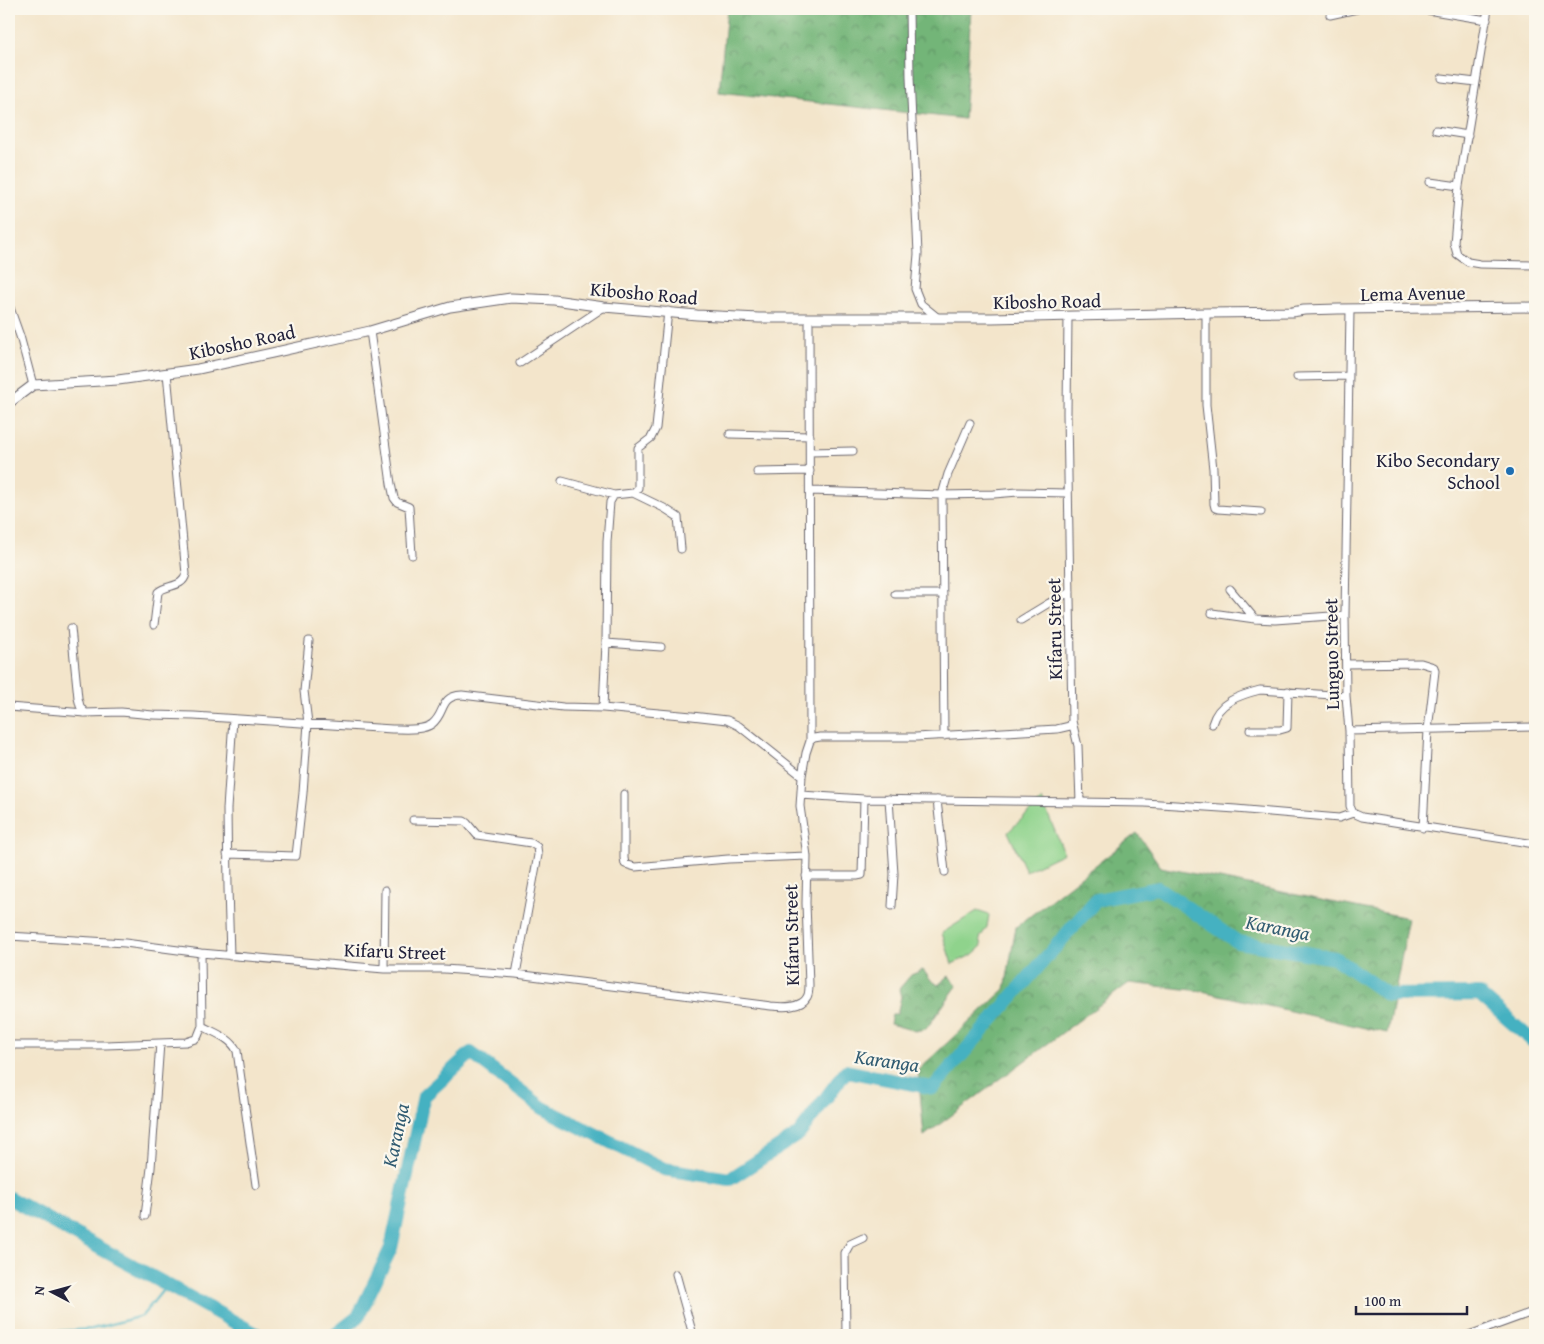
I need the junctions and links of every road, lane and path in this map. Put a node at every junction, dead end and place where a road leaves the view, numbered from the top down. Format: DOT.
graph roads {
  1 [pos="910,9"];
  2 [pos="1357,9"];
  3 [pos="1421,9"];
  4 [pos="1488,9"];
  5 [pos="1330,15"];
  6 [pos="1487,20"];
  7 [pos="1442,78"];
  8 [pos="1476,82"];
  9 [pos="1436,130"];
  10 [pos="1468,135"];
  11 [pos="1430,182"];
  12 [pos="1459,186"];
  13 [pos="1535,265"];
  14 [pos="9,305"];
  15 [pos="604,307"];
  16 [pos="1535,308"];
  17 [pos="1350,310"];
  18 [pos="668,311"];
  19 [pos="1206,312"];
  20 [pos="1292,312"];
  21 [pos="1068,316"];
  22 [pos="937,317"];
  23 [pos="809,318"];
  24 [pos="370,330"];
  25 [pos="520,363"];
  26 [pos="167,373"];
  27 [pos="1349,376"];
  28 [pos="1297,377"];
  29 [pos="33,385"];
  30 [pos="9,403"];
  31 [pos="970,423"];
  32 [pos="730,434"];
  33 [pos="810,436"];
  34 [pos="853,451"];
  35 [pos="810,452"];
  36 [pos="810,470"];
  37 [pos="757,472"];
  38 [pos="562,481"];
  39 [pos="810,491"];
  40 [pos="633,493"];
  41 [pos="1068,493"];
  42 [pos="614,495"];
  43 [pos="942,496"];
  44 [pos="1261,512"];
  45 [pos="681,549"];
  46 [pos="412,554"];
  47 [pos="1230,589"];
  48 [pos="1070,592"];
  49 [pos="895,594"];
  50 [pos="943,594"];
  51 [pos="1212,613"];
  52 [pos="1345,615"];
  53 [pos="1255,619"];
  54 [pos="1021,620"];
  55 [pos="154,625"];
  56 [pos="71,628"];
  57 [pos="309,641"];
  58 [pos="606,643"];
  59 [pos="661,647"];
  60 [pos="1346,664"];
  61 [pos="1288,691"];
  62 [pos="1346,696"];
  63 [pos="9,707"];
  64 [pos="603,708"];
  65 [pos="85,713"];
  66 [pos="233,719"];
  67 [pos="1072,721"];
  68 [pos="308,723"];
  69 [pos="1212,724"];
  70 [pos="1535,727"];
  71 [pos="1250,730"];
  72 [pos="1428,730"];
  73 [pos="1349,731"];
  74 [pos="944,736"];
  75 [pos="810,741"];
  76 [pos="802,776"];
  77 [pos="624,794"];
  78 [pos="801,795"];
  79 [pos="864,798"];
  80 [pos="889,799"];
  81 [pos="937,800"];
  82 [pos="1080,802"];
  83 [pos="1353,813"];
  84 [pos="413,820"];
  85 [pos="1424,828"];
  86 [pos="1535,844"];
  87 [pos="227,854"];
  88 [pos="807,856"];
  89 [pos="945,872"];
  90 [pos="806,876"];
  91 [pos="385,890"];
  92 [pos="892,906"];
  93 [pos="9,936"];
  94 [pos="201,953"];
  95 [pos="230,956"];
  96 [pos="384,969"];
  97 [pos="516,974"];
  98 [pos="202,1026"];
  99 [pos="160,1044"];
  100 [pos="9,1045"];
  101 [pos="256,1185"];
  102 [pos="145,1216"];
  103 [pos="863,1238"];
  104 [pos="676,1274"];
  105 [pos="1535,1311"];
  106 [pos="693,1335"];
  107 [pos="846,1335"];
  108 [pos="1469,1335"];
  1 -- 22 [label="street"];
  2 -- 5 [label="street"];
  3 -- 6 [label="street"];
  4 -- 6 [label="street"];
  6 -- 8 [label="street"];
  7 -- 8 [label="street"];
  8 -- 10 [label="street"];
  9 -- 10 [label="street"];
  10 -- 12 [label="street"];
  11 -- 12 [label="street"];
  12 -- 13 [label="street"];
  14 -- 29 [label="street"];
  15 -- 18 [label="main road, Kibosho Road"];
  15 -- 24 [label="main road, Kibosho Road"];
  15 -- 25 [label="street"];
  16 -- 17 [label="main road, Lema Avenue"];
  17 -- 20 [label="main road, Lema Avenue"];
  17 -- 27 [label="street, Lunguo Street"];
  18 -- 23 [label="main road, Kibosho Road"];
  18 -- 40 [label="street"];
  19 -- 20 [label="main road, Kibosho Road"];
  19 -- 21 [label="main road, Kibosho Road"];
  19 -- 44 [label="street"];
  21 -- 22 [label="main road, Kibosho Road"];
  21 -- 41 [label="street, Kifaru Street"];
  22 -- 23 [label="main road, Kibosho Road"];
  23 -- 33 [label="street, Kifaru Street"];
  24 -- 26 [label="main road, Kibosho Road"];
  24 -- 46 [label="street"];
  26 -- 29 [label="main road, Kibosho Road"];
  26 -- 55 [label="street"];
  27 -- 28 [label="street"];
  27 -- 52 [label="street, Lunguo Street"];
  29 -- 30 [label="main road"];
  31 -- 43 [label="street"];
  32 -- 33 [label="street"];
  33 -- 35 [label="street, Kifaru Street"];
  34 -- 35 [label="street"];
  35 -- 36 [label="street, Kifaru Street"];
  36 -- 37 [label="street"];
  36 -- 39 [label="street, Kifaru Street"];
  38 -- 42 [label="street"];
  39 -- 43 [label="street"];
  39 -- 75 [label="street, Kifaru Street"];
  40 -- 42 [label="street"];
  40 -- 45 [label="street"];
  41 -- 43 [label="street"];
  41 -- 48 [label="street, Kifaru Street"];
  42 -- 58 [label="street"];
  43 -- 50 [label="street"];
  47 -- 53 [label="street"];
  48 -- 54 [label="street"];
  48 -- 67 [label="street, Kifaru Street"];
  49 -- 50 [label="street"];
  50 -- 74 [label="street"];
  51 -- 53 [label="street"];
  52 -- 53 [label="street"];
  52 -- 60 [label="street, Lunguo Street"];
  56 -- 65 [label="street"];
  57 -- 68 [label="street"];
  58 -- 59 [label="street"];
  58 -- 64 [label="street"];
  60 -- 62 [label="street, Lunguo Street"];
  60 -- 72 [label="street"];
  61 -- 62 [label="street"];
  61 -- 69 [label="street"];
  61 -- 71 [label="street"];
  62 -- 73 [label="street, Lunguo Street"];
  63 -- 65 [label="street"];
  64 -- 68 [label="street"];
  64 -- 76 [label="street"];
  65 -- 66 [label="street"];
  66 -- 68 [label="street"];
  66 -- 87 [label="street"];
  67 -- 74 [label="street"];
  67 -- 82 [label="street, Kifaru Street"];
  68 -- 87 [label="street"];
  70 -- 72 [label="street"];
  72 -- 73 [label="street"];
  72 -- 85 [label="street"];
  73 -- 83 [label="street, Lunguo Street"];
  74 -- 75 [label="street"];
  75 -- 76 [label="street, Kifaru Street"];
  76 -- 78 [label="street, Kifaru Street"];
  77 -- 88 [label="street"];
  78 -- 79 [label="street"];
  78 -- 88 [label="street, Kifaru Street"];
  79 -- 80 [label="street"];
  79 -- 90 [label="street"];
  80 -- 81 [label="street"];
  80 -- 92 [label="street"];
  81 -- 82 [label="street"];
  81 -- 89 [label="street"];
  82 -- 83 [label="street"];
  83 -- 85 [label="street"];
  84 -- 97 [label="street"];
  85 -- 86 [label="street"];
  87 -- 95 [label="street"];
  88 -- 90 [label="street, Kifaru Street"];
  90 -- 97 [label="street, Kifaru Street"];
  91 -- 96 [label="street"];
  93 -- 94 [label="street, Kifaru Street"];
  94 -- 95 [label="street, Kifaru Street"];
  94 -- 98 [label="street"];
  95 -- 96 [label="street, Kifaru Street"];
  96 -- 97 [label="street, Kifaru Street"];
  98 -- 99 [label="street"];
  98 -- 101 [label="street"];
  99 -- 100 [label="street"];
  99 -- 102 [label="street"];
  103 -- 107 [label="street"];
  104 -- 106 [label="street"];
  105 -- 108 [label="street"];
}
